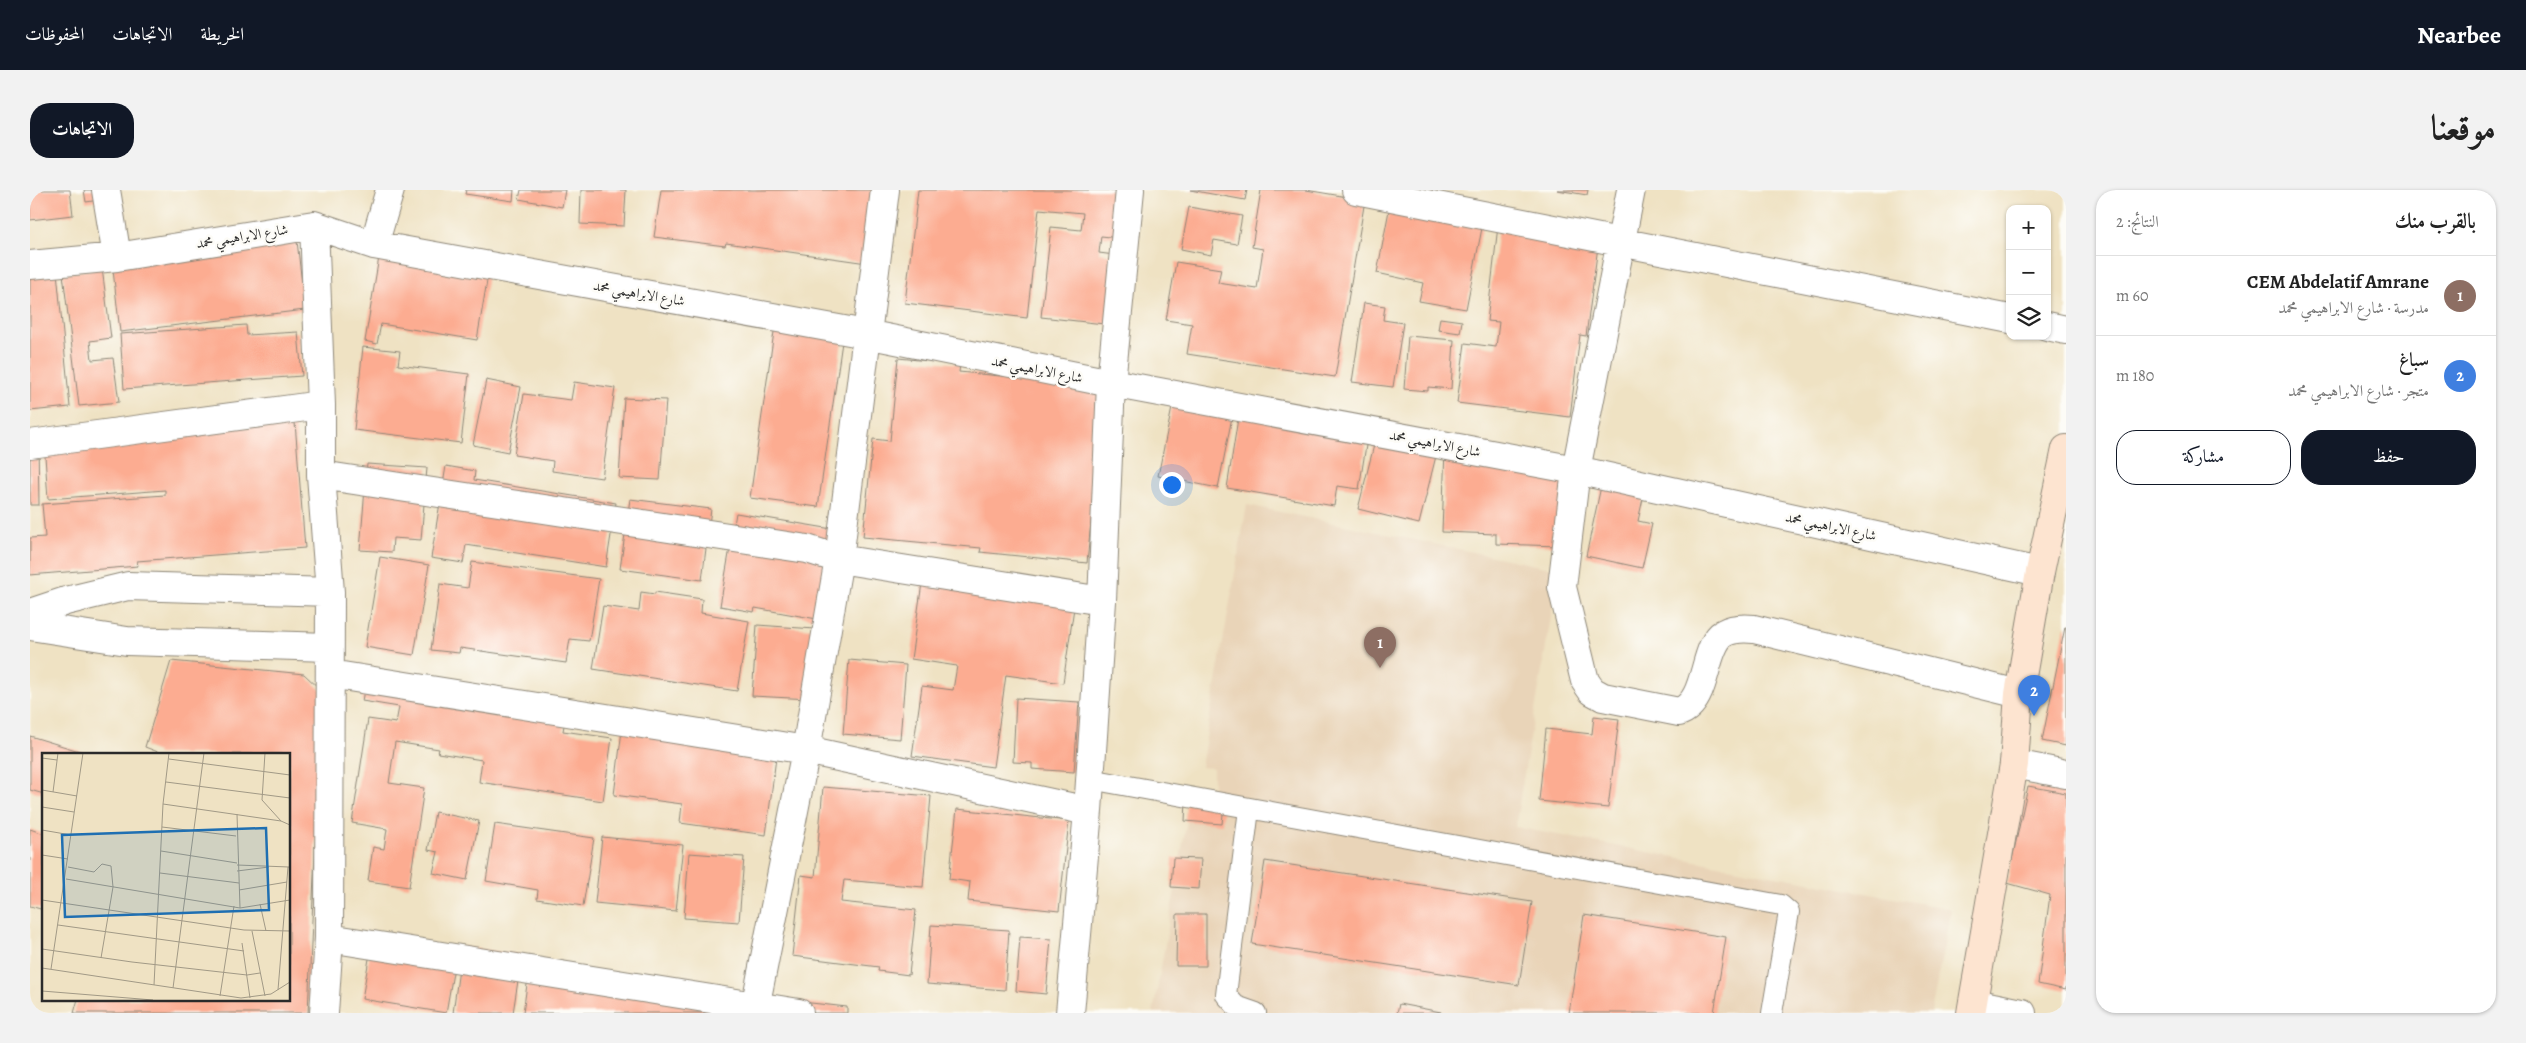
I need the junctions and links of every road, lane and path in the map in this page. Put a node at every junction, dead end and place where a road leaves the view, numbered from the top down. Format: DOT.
graph roads {
  1 [pos="106,190"];
  2 [pos="390,190"];
  3 [pos="885,190"];
  4 [pos="1130,190"];
  5 [pos="1356,190"];
  6 [pos="1631,190"];
  7 [pos="314,225"];
  8 [pos="1622,244"];
  9 [pos="374,245"];
  10 [pos="117,257"];
  11 [pos="30,265"];
  12 [pos="2006,318"];
  13 [pos="2051,327"];
  14 [pos="2066,330"];
  15 [pos="866,334"];
  16 [pos="1111,383"];
  17 [pos="322,405"];
  18 [pos="30,444"];
  19 [pos="2066,449"];
  20 [pos="1576,470"];
  21 [pos="321,474"];
  22 [pos="839,559"];
  23 [pos="2040,572"];
  24 [pos="330,592"];
  25 [pos="1102,601"];
  26 [pos="30,613"];
  27 [pos="30,626"];
  28 [pos="329,646"];
  29 [pos="330,674"];
  30 [pos="2019,694"];
  31 [pos="806,750"];
  32 [pos="2014,764"];
  33 [pos="2066,774"];
  34 [pos="1090,779"];
  35 [pos="1249,809"];
  36 [pos="1088,811"];
  37 [pos="329,938"];
  38 [pos="1972,1008"];
  39 [pos="755,1009"];
  40 [pos="324,1013"];
  41 [pos="799,1013"];
  42 [pos="1070,1013"];
  43 [pos="1256,1013"];
  44 [pos="1772,1013"];
  45 [pos="2022,1013"];
  1 -- 10 [label="street"];
  2 -- 9 [label="street"];
  3 -- 15 [label="street"];
  4 -- 16 [label="street"];
  5 -- 8 [label="street"];
  6 -- 8 [label="street"];
  7 -- 9 [label="street, شارع الابراهيمي محمد"];
  7 -- 10 [label="street, شارع الابراهيمي محمد"];
  7 -- 17 [label="street"];
  8 -- 12 [label="street"];
  8 -- 20 [label="street"];
  9 -- 15 [label="street, شارع الابراهيمي محمد"];
  10 -- 11 [label="street, شارع الابراهيمي محمد"];
  13 -- 14 [label="street"];
  15 -- 16 [label="street, شارع الابراهيمي محمد"];
  15 -- 22 [label="street"];
  16 -- 20 [label="street, شارع الابراهيمي محمد"];
  16 -- 25 [label="street"];
  17 -- 18 [label="street"];
  17 -- 21 [label="street"];
  19 -- 23 [label="street"];
  20 -- 23 [label="street, شارع الابراهيمي محمد"];
  20 -- 30 [label="street"];
  21 -- 22 [label="street"];
  21 -- 24 [label="street"];
  22 -- 25 [label="street"];
  22 -- 31 [label="street"];
  23 -- 30 [label="street"];
  24 -- 26 [label="street"];
  24 -- 28 [label="street"];
  25 -- 34 [label="street"];
  27 -- 28 [label="street"];
  28 -- 29 [label="street"];
  29 -- 31 [label="street"];
  29 -- 37 [label="street"];
  30 -- 32 [label="street"];
  31 -- 36 [label="street"];
  31 -- 39 [label="street"];
  32 -- 33 [label="street"];
  32 -- 38 [label="street"];
  34 -- 35 [label="lane"];
  34 -- 36 [label="street"];
  35 -- 43 [label="lane"];
  35 -- 44 [label="lane"];
  36 -- 42 [label="street"];
  37 -- 39 [label="street"];
  37 -- 40 [label="street"];
  38 -- 45 [label="street"];
  39 -- 41 [label="street"];
}
